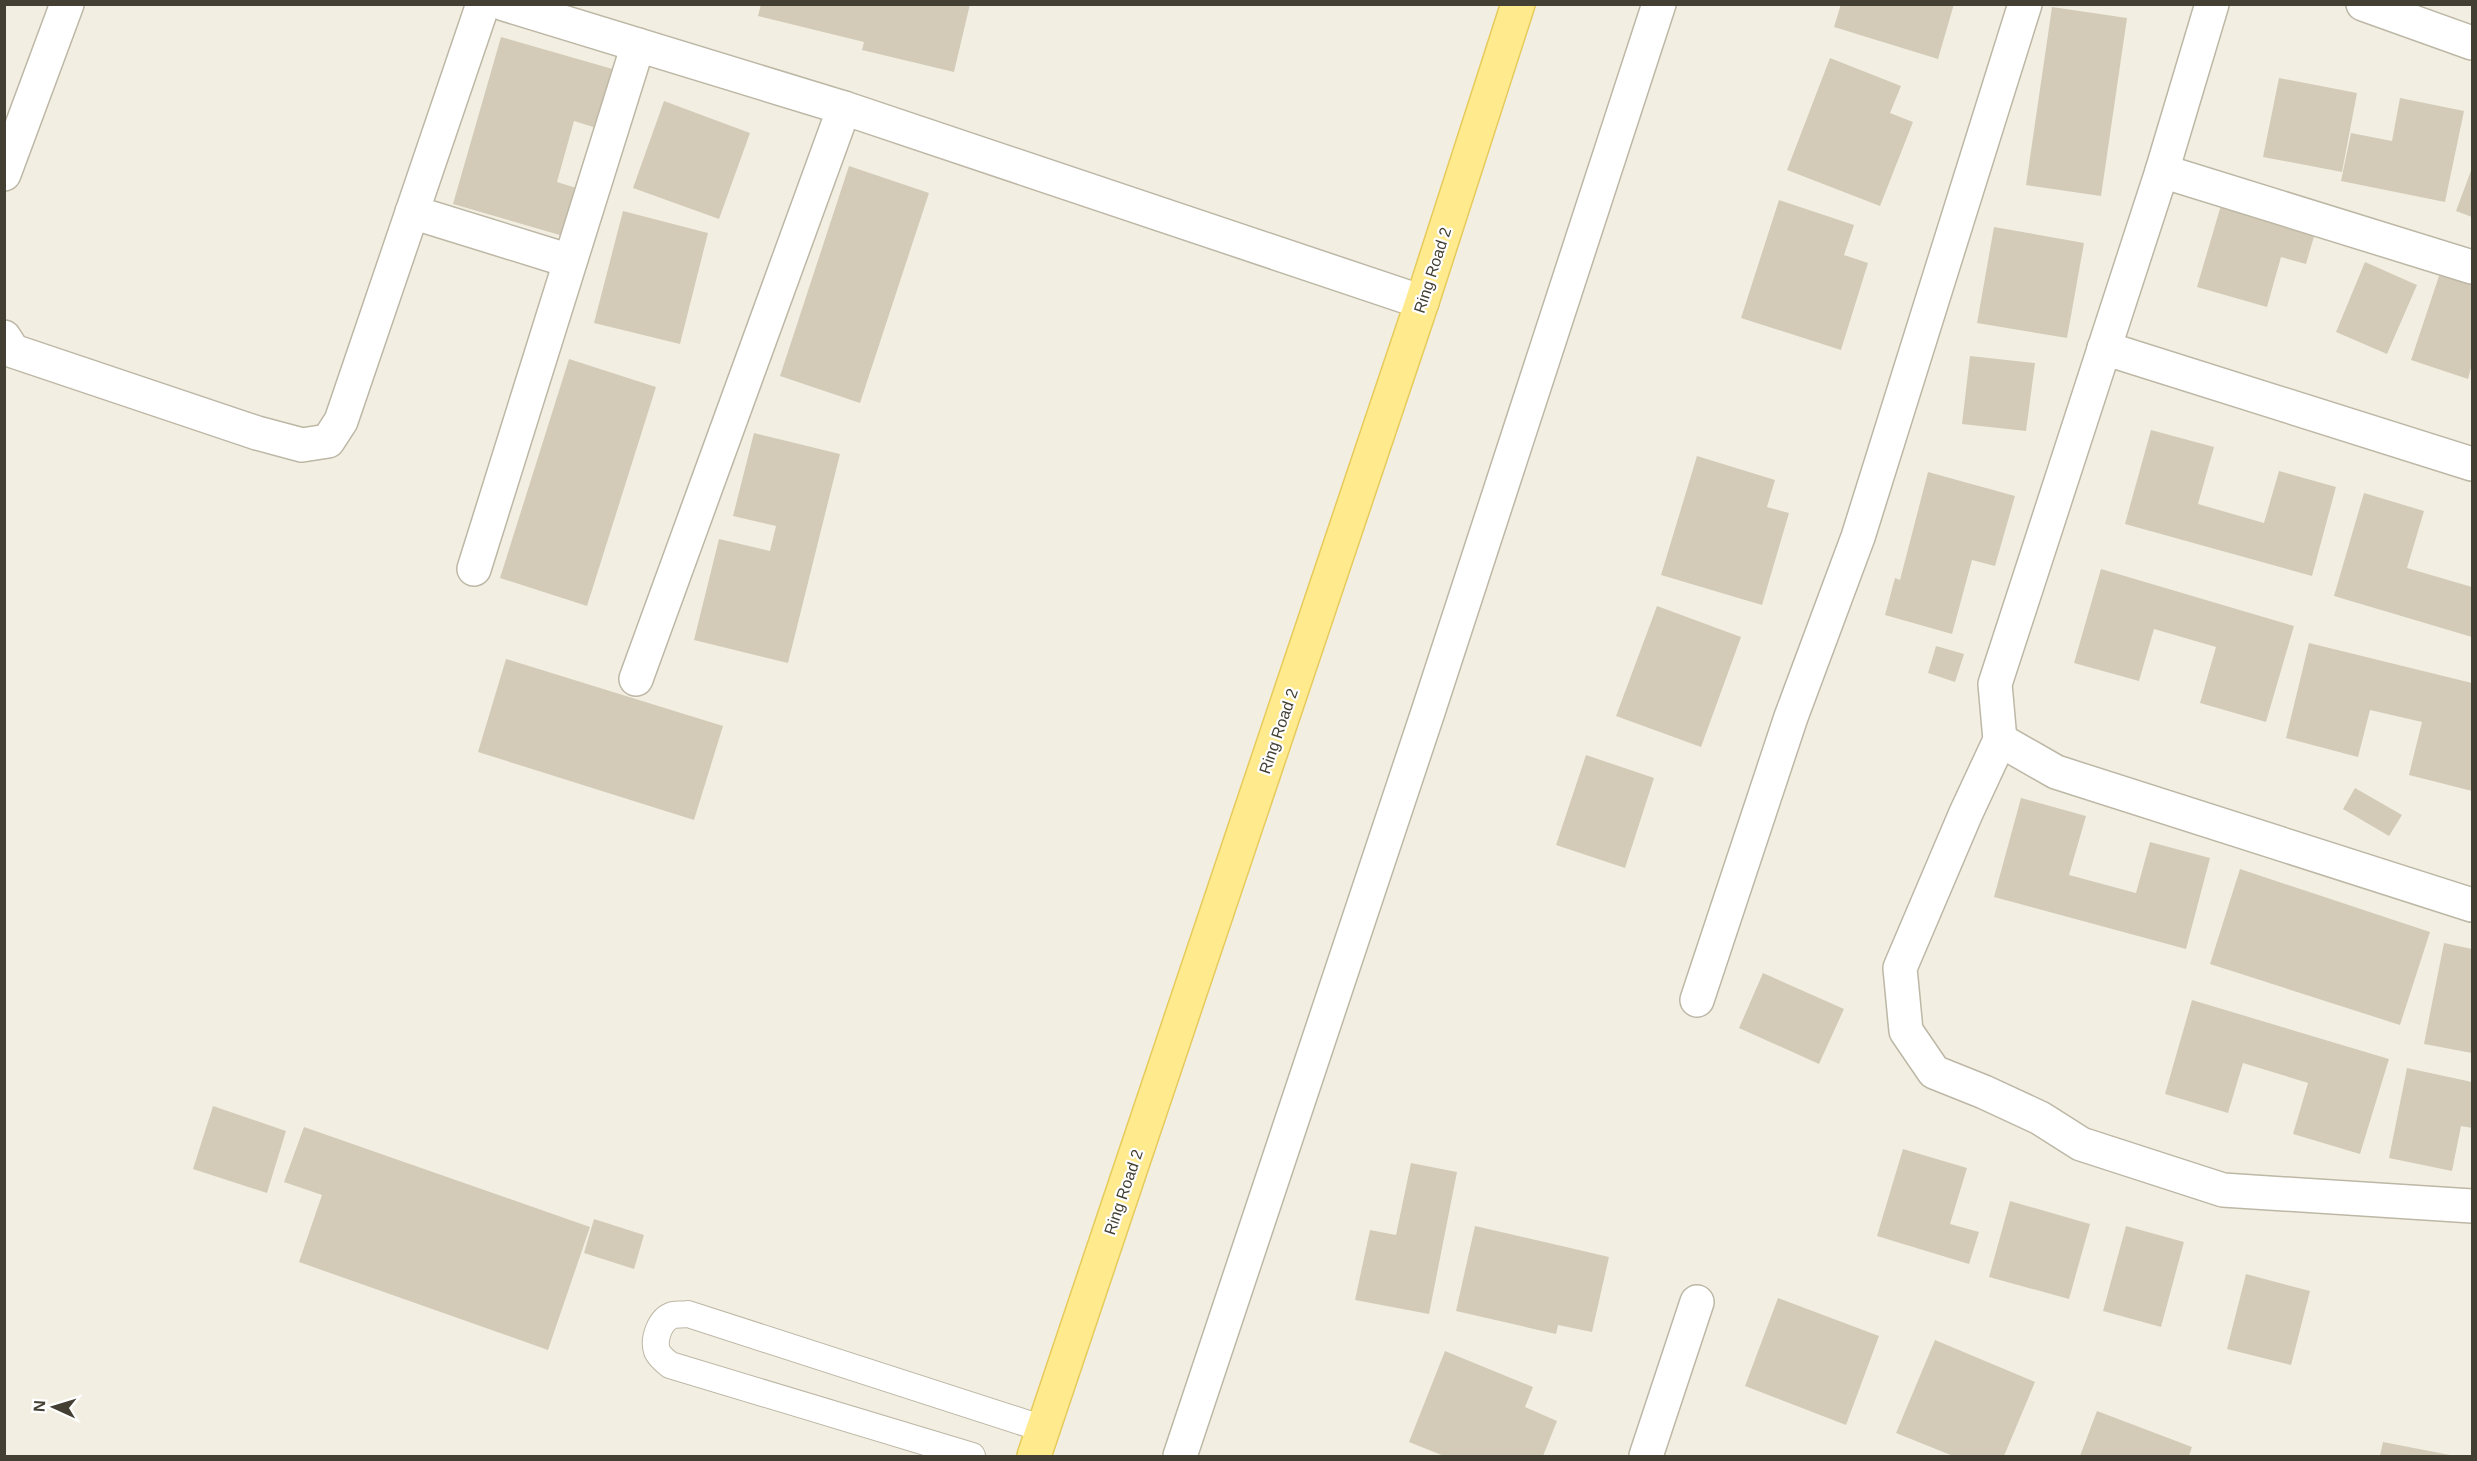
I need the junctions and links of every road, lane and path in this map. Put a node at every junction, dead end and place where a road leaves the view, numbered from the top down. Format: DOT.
graph roads {
  1 [pos="67,4"];
  2 [pos="483,4"];
  3 [pos="504,4"];
  4 [pos="1518,4"];
  5 [pos="1659,4"];
  6 [pos="2025,4"];
  7 [pos="2212,4"];
  8 [pos="2363,4"];
  9 [pos="2472,43"];
  10 [pos="638,45"];
  11 [pos="844,108"];
  12 [pos="2162,171"];
  13 [pos="4,174"];
  14 [pos="412,212"];
  15 [pos="570,261"];
  16 [pos="2472,267"];
  17 [pos="1422,302"];
  18 [pos="4,337"];
  19 [pos="2104,348"];
  20 [pos="2472,464"];
  21 [pos="474,569"];
  22 [pos="636,679"];
  23 [pos="2000,740"];
  24 [pos="2472,905"];
  25 [pos="1696,1000"];
  26 [pos="2472,1206"];
  27 [pos="1697,1302"];
  28 [pos="1039,1443"];
  29 [pos="972,1456"];
  30 [pos="1180,1456"];
  31 [pos="1646,1456"];
  1 -- 13 [label="street"];
  2 -- 14 [label="street"];
  3 -- 10 [label="street"];
  4 -- 17 [label="main road, Ring Road 2"];
  5 -- 30 [label="street"];
  6 -- 25 [label="street"];
  7 -- 12 [label="street"];
  8 -- 9 [label="street"];
  10 -- 11 [label="street"];
  10 -- 15 [label="street"];
  11 -- 17 [label="street"];
  11 -- 22 [label="street"];
  12 -- 16 [label="street"];
  12 -- 19 [label="street"];
  14 -- 15 [label="street"];
  14 -- 18 [label="street"];
  15 -- 21 [label="street"];
  17 -- 28 [label="main road, Ring Road 2"];
  19 -- 20 [label="street"];
  19 -- 23 [label="street"];
  23 -- 24 [label="street"];
  23 -- 26 [label="street"];
  27 -- 31 [label="street"];
  28 -- 29 [label="lane"];
}
